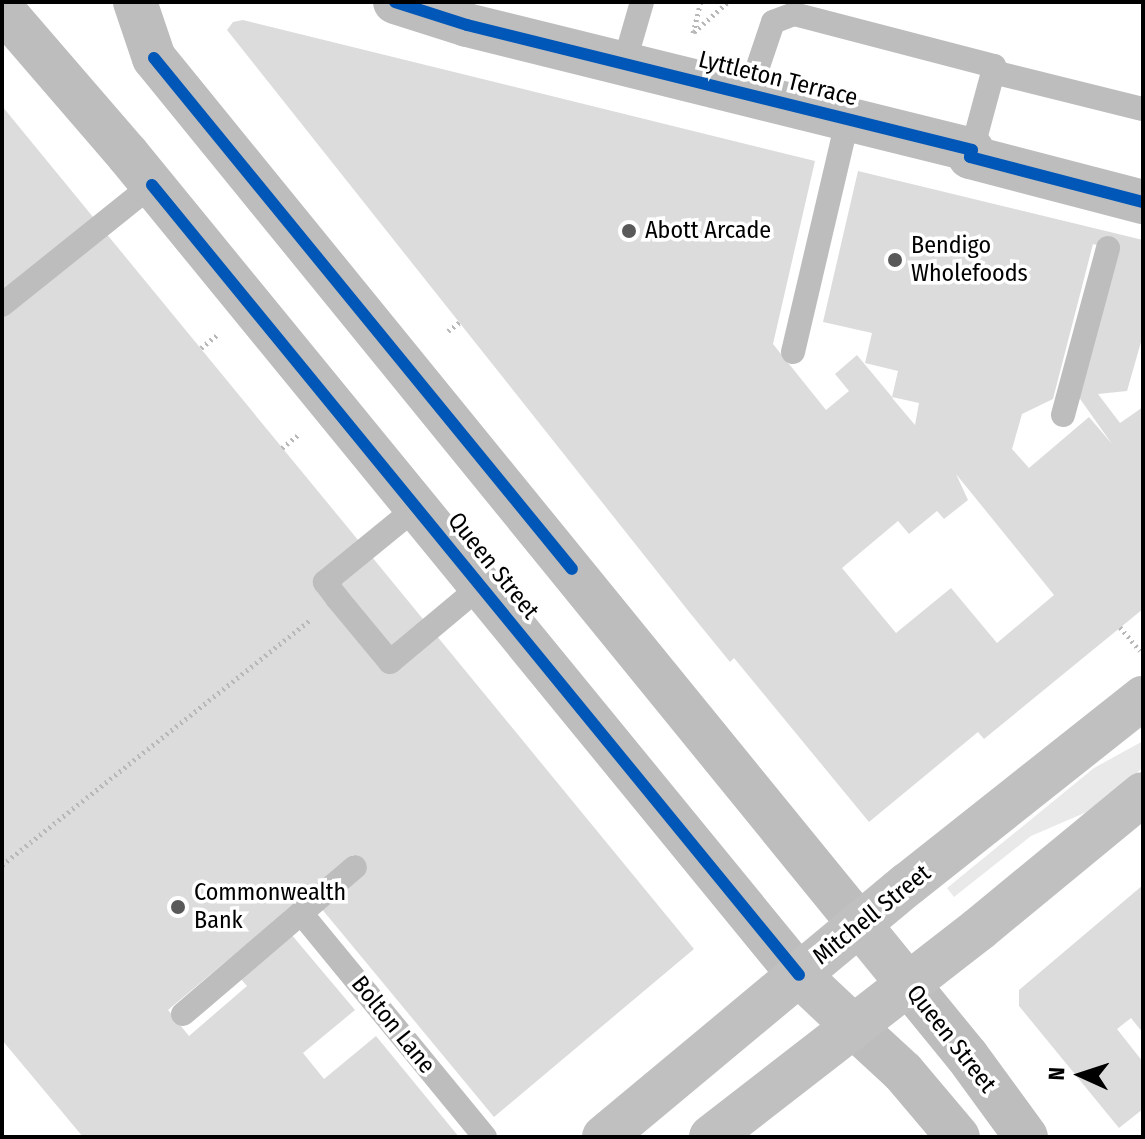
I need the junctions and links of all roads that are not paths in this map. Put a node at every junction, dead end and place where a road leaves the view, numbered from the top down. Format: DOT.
graph roads {
  1 [pos="40,2"];
  2 [pos="135,2"];
  3 [pos="395,2"];
  4 [pos="642,2"];
  5 [pos="2,8"];
  6 [pos="624,64"];
  7 [pos="993,72"];
  8 [pos="749,93"];
  9 [pos="1143,109"];
  10 [pos="848,118"];
  11 [pos="972,150"];
  12 [pos="152,185"];
  13 [pos="1127,206"];
  14 [pos="1108,248"];
  15 [pos="2,305"];
  16 [pos="793,352"];
  17 [pos="1063,415"];
  18 [pos="417,507"];
  19 [pos="481,586"];
  20 [pos="1143,698"];
  21 [pos="1143,794"];
  22 [pos="355,867"];
  23 [pos="301,913"];
  24 [pos="859,924"];
  25 [pos="799,975"];
  26 [pos="908,984"];
  27 [pos="183,1014"];
  28 [pos="852,1025"];
  29 [pos="485,1137"];
  30 [pos="604,1137"];
  31 [pos="711,1137"];
  32 [pos="958,1137"];
  33 [pos="1026,1137"];
  1 -- 5 [label="street"];
  2 -- 24 [label="street, Queen Street"];
  3 -- 6 [label="street, Lyttleton Terrace"];
  4 -- 6 [label="lane"];
  5 -- 12 [label="street, Queen Street"];
  6 -- 8 [label="street, Lyttleton Terrace"];
  7 -- 8 [label="lane"];
  7 -- 9 [label="lane"];
  7 -- 11 [label="lane"];
  8 -- 10 [label="street, Lyttleton Terrace"];
  10 -- 11 [label="street, Lyttleton Terrace"];
  10 -- 16 [label="lane"];
  11 -- 13 [label="street, Lyttleton Terrace"];
  12 -- 15 [label="lane"];
  12 -- 18 [label="street, Queen Street"];
  14 -- 17 [label="lane"];
  18 -- 19 [label="street, Queen Street"];
  18 -- 19 [label="lane"];
  19 -- 25 [label="street, Queen Street"];
  20 -- 24 [label="street, Mitchell Street"];
  21 -- 26 [label="street"];
  22 -- 23 [label="lane"];
  23 -- 27 [label="lane"];
  23 -- 29 [label="lane, Bolton Lane"];
  24 -- 25 [label="street, Mitchell Street"];
  24 -- 26 [label="street, Queen Street"];
  25 -- 28 [label="street, Queen Street"];
  25 -- 30 [label="street, Mitchell Street"];
  26 -- 28 [label="street"];
  26 -- 33 [label="street, Queen Street"];
  28 -- 31 [label="street"];
  28 -- 32 [label="street, Queen Street"];
}
